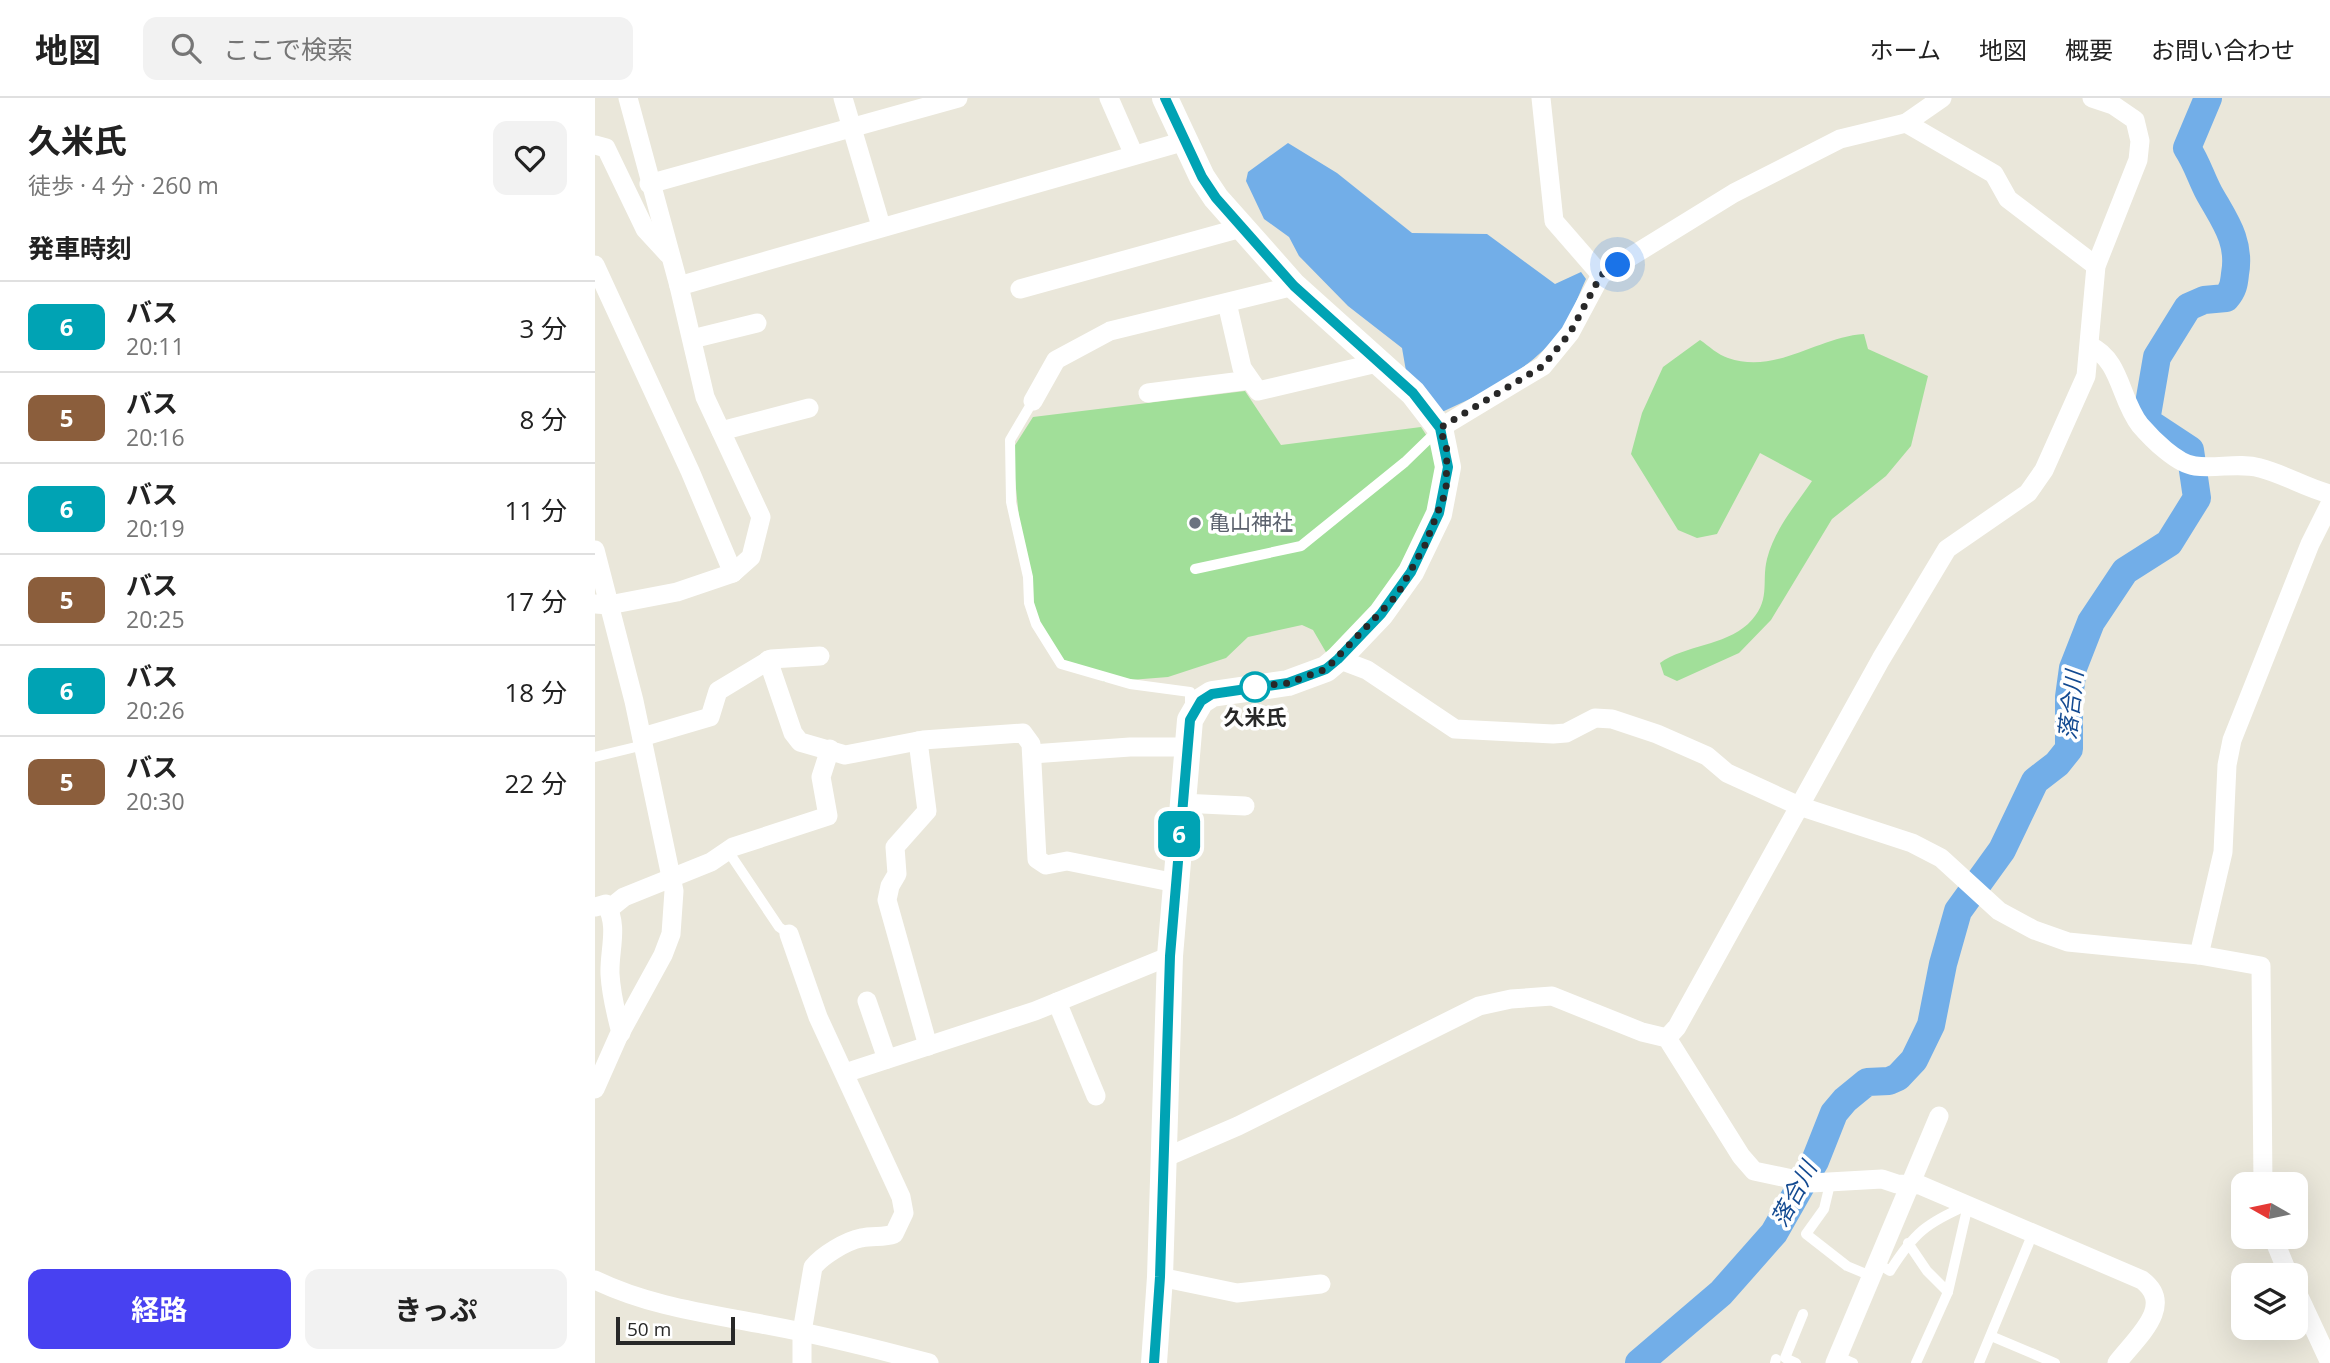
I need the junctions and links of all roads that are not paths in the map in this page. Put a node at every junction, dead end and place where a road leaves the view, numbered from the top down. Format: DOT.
graph roads {
  1 [pos="628,98"];
  2 [pos="843,98"];
  3 [pos="958,98"];
  4 [pos="1109,98"];
  5 [pos="1165,98"];
  6 [pos="1541,98"];
  7 [pos="1942,98"];
  8 [pos="2092,98"];
  9 [pos="1906,123"];
  10 [pos="851,127"];
  11 [pos="1185,141"];
  12 [pos="595,145"];
  13 [pos="1135,155"];
  14 [pos="649,184"];
  15 [pos="881,226"];
  16 [pos="1241,228"];
  17 [pos="671,258"];
  18 [pos="595,265"];
  19 [pos="2096,266"];
  20 [pos="1601,275"];
  21 [pos="679,286"];
  22 [pos="1294,286"];
  23 [pos="1020,289"];
  24 [pos="1227,303"];
  25 [pos="757,323"];
  26 [pos="692,339"];
  27 [pos="2090,346"];
  28 [pos="1377,363"];
  29 [pos="1250,380"];
  30 [pos="1148,393"];
  31 [pos="1033,401"];
  32 [pos="809,408"];
  33 [pos="1440,428"];
  34 [pos="721,431"];
  35 [pos="2330,495"];
  36 [pos="2330,504"];
  37 [pos="595,550"];
  38 [pos="1195,569"];
  39 [pos="733,573"];
  40 [pos="602,605"];
  41 [pos="820,656"];
  42 [pos="1338,659"];
  43 [pos="768,660"];
  44 [pos="1190,720"];
  45 [pos="643,741"];
  46 [pos="918,741"];
  47 [pos="1185,747"];
  48 [pos="831,749"];
  49 [pos="1032,754"];
  50 [pos="595,757"];
  51 [pos="1181,803"];
  52 [pos="1245,806"];
  53 [pos="1799,806"];
  54 [pos="728,851"];
  55 [pos="671,878"];
  56 [pos="1176,883"];
  57 [pos="602,908"];
  58 [pos="789,934"];
  59 [pos="2199,955"];
  60 [pos="1170,956"];
  61 [pos="867,1000"];
  62 [pos="1057,1002"];
  63 [pos="621,1033"];
  64 [pos="1667,1038"];
  65 [pos="927,1046"];
  66 [pos="887,1059"];
  67 [pos="845,1073"];
  68 [pos="595,1089"];
  69 [pos="1096,1096"];
  70 [pos="1938,1116"];
  71 [pos="1164,1158"];
  72 [pos="2263,1172"];
  73 [pos="1813,1182"];
  74 [pos="1910,1184"];
  75 [pos="1968,1205"];
  76 [pos="2033,1233"];
  77 [pos="1908,1243"];
  78 [pos="1874,1269"];
  79 [pos="1160,1277"];
  80 [pos="595,1280"];
  81 [pos="1321,1284"];
  82 [pos="1948,1292"];
  83 [pos="1803,1314"];
  84 [pos="2308,1316"];
  85 [pos="802,1332"];
  86 [pos="1991,1336"];
  87 [pos="1842,1361"];
  88 [pos="802,1363"];
  89 [pos="929,1363"];
  90 [pos="1154,1363"];
  91 [pos="1796,1363"];
  92 [pos="1916,1363"];
  93 [pos="1979,1363"];
  94 [pos="2055,1363"];
  95 [pos="2117,1363"];
  96 [pos="2330,1363"];
  1 -- 14 [label="street"];
  2 -- 10 [label="street"];
  3 -- 10 [label="street"];
  4 -- 13 [label="street"];
  5 -- 11 [label="street"];
  6 -- 20 [label="street"];
  7 -- 9 [label="street"];
  8 -- 19 [label="street"];
  9 -- 19 [label="street"];
  9 -- 20 [label="street"];
  10 -- 14 [label="street"];
  10 -- 15 [label="street"];
  11 -- 13 [label="street"];
  11 -- 16 [label="street"];
  12 -- 17 [label="street"];
  13 -- 15 [label="street"];
  14 -- 17 [label="street"];
  15 -- 21 [label="street"];
  16 -- 22 [label="street"];
  16 -- 23 [label="street"];
  17 -- 21 [label="street"];
  18 -- 39 [label="street"];
  19 -- 27 [label="street"];
  20 -- 33 [label="street"];
  21 -- 26 [label="street"];
  22 -- 24 [label="street"];
  22 -- 28 [label="street"];
  24 -- 29 [label="street"];
  24 -- 31 [label="street"];
  25 -- 26 [label="street"];
  26 -- 34 [label="street"];
  27 -- 35 [label="street"];
  27 -- 53 [label="street"];
  28 -- 29 [label="street"];
  28 -- 33 [label="street"];
  29 -- 30 [label="street"];
  31 -- 44 [label="lane"];
  32 -- 34 [label="street"];
  33 -- 38 [label="lane"];
  33 -- 42 [label="street"];
  34 -- 39 [label="street"];
  36 -- 59 [label="street"];
  37 -- 40 [label="street"];
  39 -- 40 [label="street"];
  40 -- 45 [label="street"];
  41 -- 43 [label="street"];
  42 -- 44 [label="street"];
  42 -- 53 [label="street"];
  43 -- 45 [label="street"];
  43 -- 48 [label="street"];
  44 -- 47 [label="street"];
  45 -- 50 [label="lane"];
  45 -- 55 [label="street"];
  46 -- 48 [label="street"];
  46 -- 49 [label="street"];
  46 -- 65 [label="street"];
  47 -- 49 [label="street"];
  47 -- 51 [label="street"];
  48 -- 54 [label="street"];
  49 -- 56 [label="street"];
  51 -- 52 [label="street"];
  51 -- 56 [label="street"];
  53 -- 59 [label="street"];
  53 -- 64 [label="street"];
  54 -- 55 [label="street"];
  54 -- 58 [label="lane"];
  55 -- 57 [label="street"];
  55 -- 63 [label="street"];
  56 -- 60 [label="street"];
  57 -- 63 [label="street"];
  58 -- 67 [label="street"];
  59 -- 72 [label="street"];
  60 -- 62 [label="street"];
  60 -- 71 [label="street"];
  61 -- 66 [label="street"];
  62 -- 65 [label="street"];
  62 -- 69 [label="street"];
  63 -- 68 [label="street"];
  64 -- 71 [label="street"];
  64 -- 73 [label="street"];
  65 -- 66 [label="street"];
  66 -- 67 [label="street"];
  67 -- 85 [label="street"];
  70 -- 74 [label="street"];
  71 -- 79 [label="street"];
  73 -- 74 [label="street"];
  73 -- 78 [label="lane"];
  74 -- 75 [label="street"];
  74 -- 78 [label="street"];
  75 -- 76 [label="street"];
  75 -- 77 [label="lane"];
  75 -- 82 [label="lane"];
  76 -- 86 [label="lane"];
  76 -- 95 [label="street"];
  77 -- 78 [label="lane"];
  77 -- 82 [label="lane"];
  78 -- 87 [label="street"];
  79 -- 81 [label="street"];
  79 -- 90 [label="street"];
  80 -- 85 [label="street"];
  82 -- 92 [label="lane"];
  83 -- 91 [label="lane"];
  84 -- 96 [label="street"];
  85 -- 88 [label="street"];
  85 -- 89 [label="street"];
  86 -- 93 [label="lane"];
  86 -- 94 [label="lane"];
}
